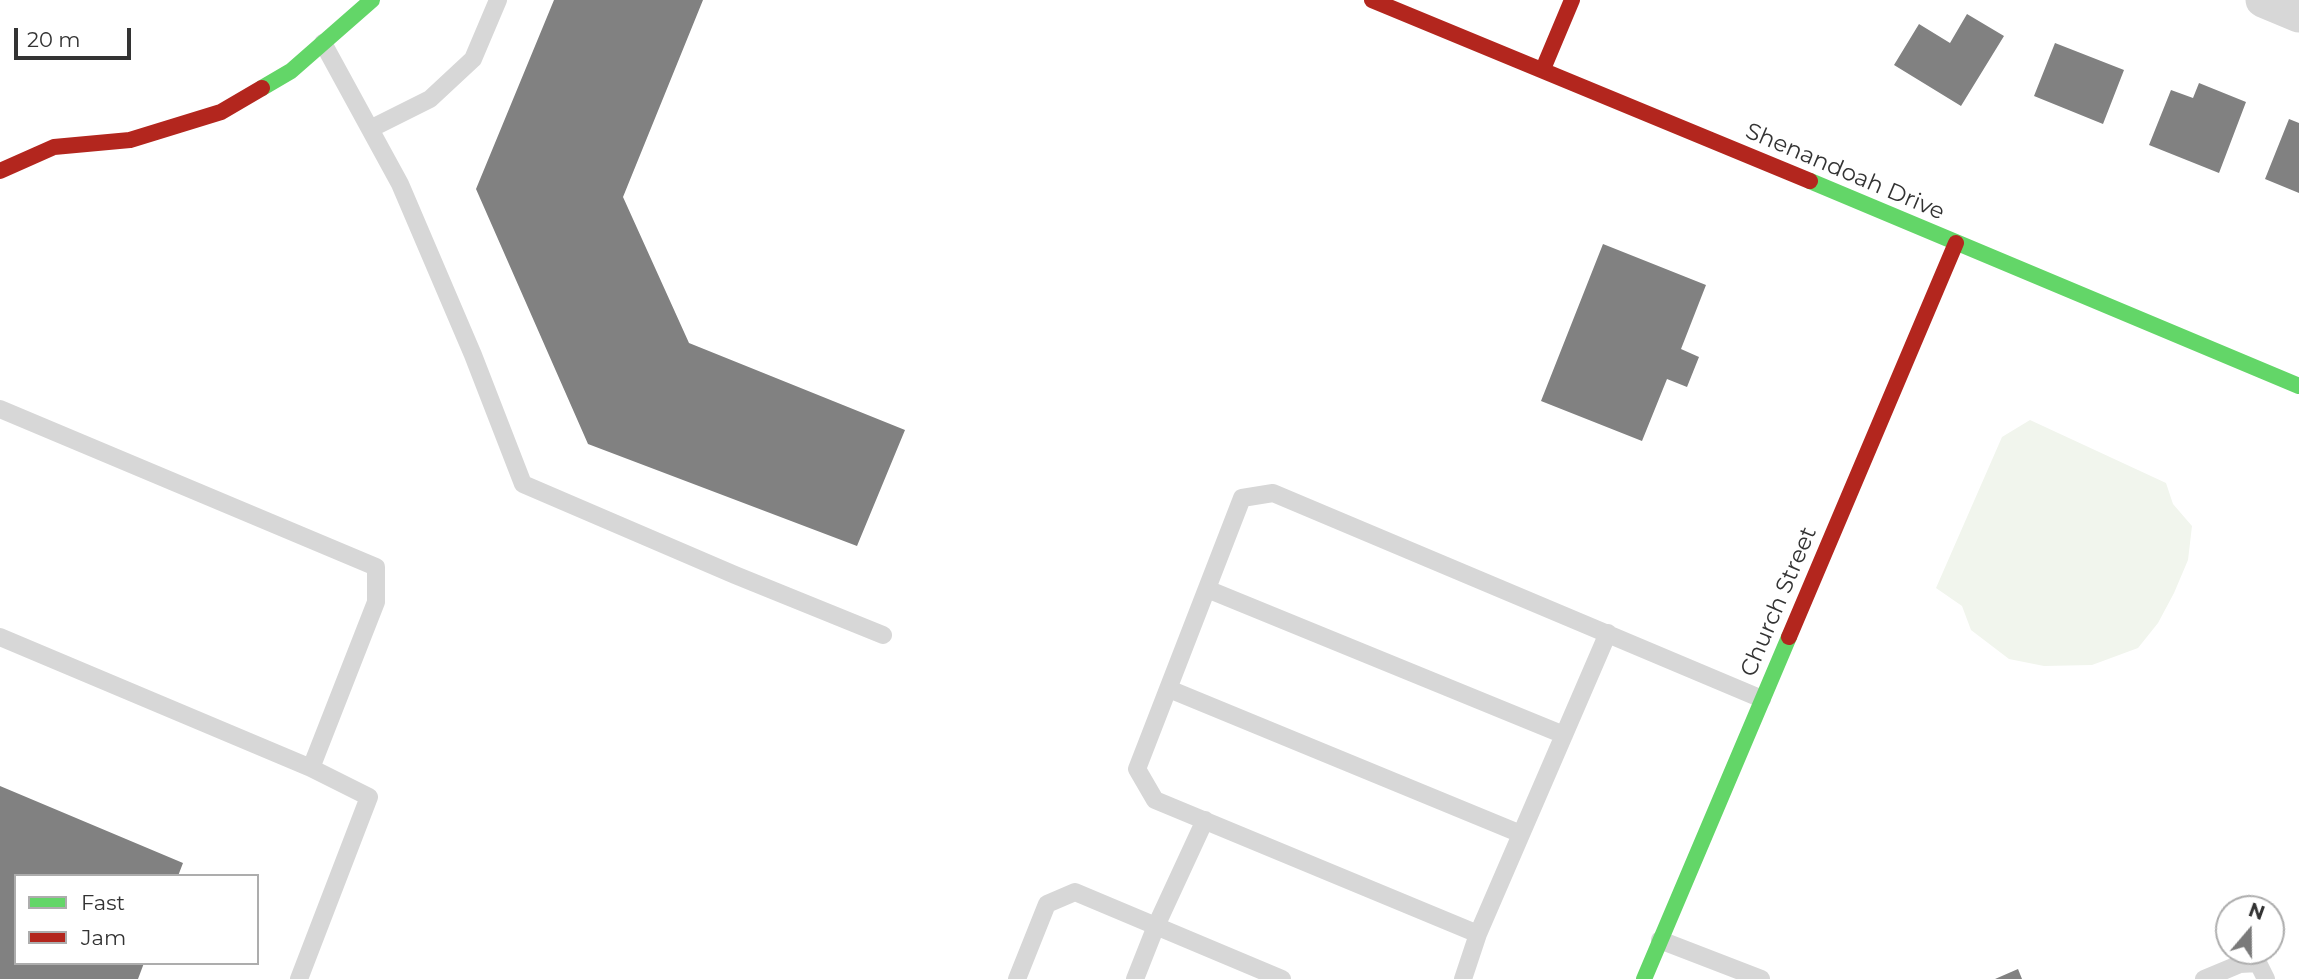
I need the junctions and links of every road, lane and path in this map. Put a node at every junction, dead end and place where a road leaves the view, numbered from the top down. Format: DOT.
graph roads {
  1 [pos="372,0"];
  2 [pos="498,0"];
  3 [pos="1372,0"];
  4 [pos="1572,0"];
  5 [pos="2263,0"];
  6 [pos="2299,15"];
  7 [pos="323,43"];
  8 [pos="1543,69"];
  9 [pos="370,130"];
  10 [pos="0,171"];
  11 [pos="1956,243"];
  12 [pos="2299,386"];
  13 [pos="0,410"];
  14 [pos="1207,589"];
  15 [pos="1608,633"];
  16 [pos="883,635"];
  17 [pos="0,637"];
  18 [pos="1168,689"];
  19 [pos="1762,699"];
  20 [pos="1564,735"];
  21 [pos="311,768"];
  22 [pos="1205,820"];
  23 [pos="1521,834"];
  24 [pos="1156,926"];
  25 [pos="1478,934"];
  26 [pos="1660,940"];
  27 [pos="299,979"];
  28 [pos="1017,979"];
  29 [pos="1135,979"];
  30 [pos="1282,979"];
  31 [pos="1463,979"];
  32 [pos="1643,979"];
  33 [pos="1761,979"];
  34 [pos="2204,979"];
  35 [pos="2266,979"];
  1 -- 7 [label="street"];
  2 -- 9 [label="lane"];
  3 -- 8 [label="street, Shenandoah Drive"];
  4 -- 8 [label="street"];
  5 -- 6 [label="street"];
  7 -- 9 [label="lane"];
  7 -- 10 [label="street"];
  8 -- 11 [label="street, Shenandoah Drive"];
  9 -- 16 [label="lane"];
  11 -- 12 [label="street, Shenandoah Drive"];
  11 -- 19 [label="street, Church Street"];
  13 -- 21 [label="lane"];
  14 -- 15 [label="lane"];
  14 -- 18 [label="lane"];
  14 -- 20 [label="lane"];
  15 -- 19 [label="lane"];
  15 -- 20 [label="lane"];
  17 -- 21 [label="lane"];
  18 -- 22 [label="lane"];
  18 -- 23 [label="lane"];
  19 -- 26 [label="street, Church Street"];
  20 -- 23 [label="lane"];
  21 -- 27 [label="lane"];
  22 -- 24 [label="lane"];
  22 -- 25 [label="lane"];
  23 -- 25 [label="lane"];
  24 -- 28 [label="lane"];
  24 -- 29 [label="lane"];
  24 -- 30 [label="lane"];
  25 -- 31 [label="lane"];
  26 -- 32 [label="street, Church Street"];
  26 -- 33 [label="lane"];
  34 -- 35 [label="lane"];
}
